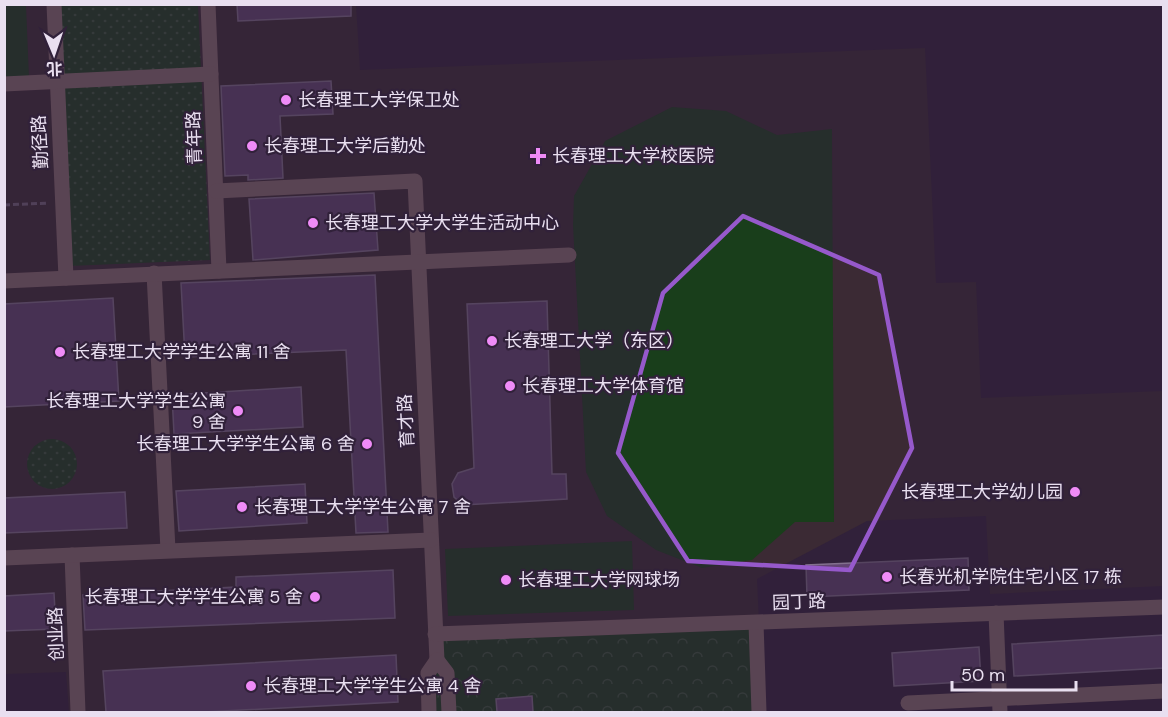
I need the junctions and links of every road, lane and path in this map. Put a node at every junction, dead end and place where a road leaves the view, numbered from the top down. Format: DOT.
graph roads {
  1 [pos="54,4"];
  2 [pos="208,4"];
  3 [pos="211,74"];
  4 [pos="57,82"];
  5 [pos="4,84"];
  6 [pos="216,191"];
  7 [pos="63,203"];
  8 [pos="4,205"];
  9 [pos="569,255"];
  10 [pos="419,262"];
  11 [pos="219,271"];
  12 [pos="154,273"];
  13 [pos="66,278"];
  14 [pos="4,281"];
  15 [pos="431,540"];
  16 [pos="168,550"];
  17 [pos="72,555"];
  18 [pos="4,558"];
  19 [pos="1164,607"];
  20 [pos="996,613"];
  21 [pos="756,623"];
  22 [pos="435,634"];
  23 [pos="436,660"];
  24 [pos="1164,691"];
  25 [pos="908,703"];
  26 [pos="999,705"];
  27 [pos="78,712"];
  28 [pos="429,712"];
  29 [pos="449,712"];
  30 [pos="759,712"];
  1 -- 4 [label="street, 勤径路"];
  2 -- 3 [label="street, 青年路"];
  3 -- 4 [label="street"];
  3 -- 6 [label="street, 青年路"];
  4 -- 5 [label="street"];
  4 -- 7 [label="street, 勤径路"];
  6 -- 10 [label="street, 育才路"];
  6 -- 11 [label="street, 青年路"];
  7 -- 8 [label="path"];
  7 -- 13 [label="street, 勤径路"];
  9 -- 10 [label="street"];
  10 -- 11 [label="street"];
  10 -- 15 [label="street, 育才路"];
  11 -- 12 [label="street"];
  12 -- 13 [label="street"];
  12 -- 16 [label="street"];
  13 -- 14 [label="street"];
  15 -- 16 [label="street"];
  15 -- 22 [label="street, 育才路"];
  16 -- 17 [label="street"];
  17 -- 18 [label="street"];
  17 -- 27 [label="street, 创业路"];
  19 -- 20 [label="street, 园丁路"];
  20 -- 21 [label="street, 园丁路"];
  20 -- 26 [label="street"];
  21 -- 22 [label="street, 园丁路"];
  21 -- 30 [label="street"];
  22 -- 23 [label="street, 育才路"];
  23 -- 28 [label="street, 育才路"];
  23 -- 29 [label="street, 育才路"];
  24 -- 26 [label="street"];
  25 -- 26 [label="street"];
}
